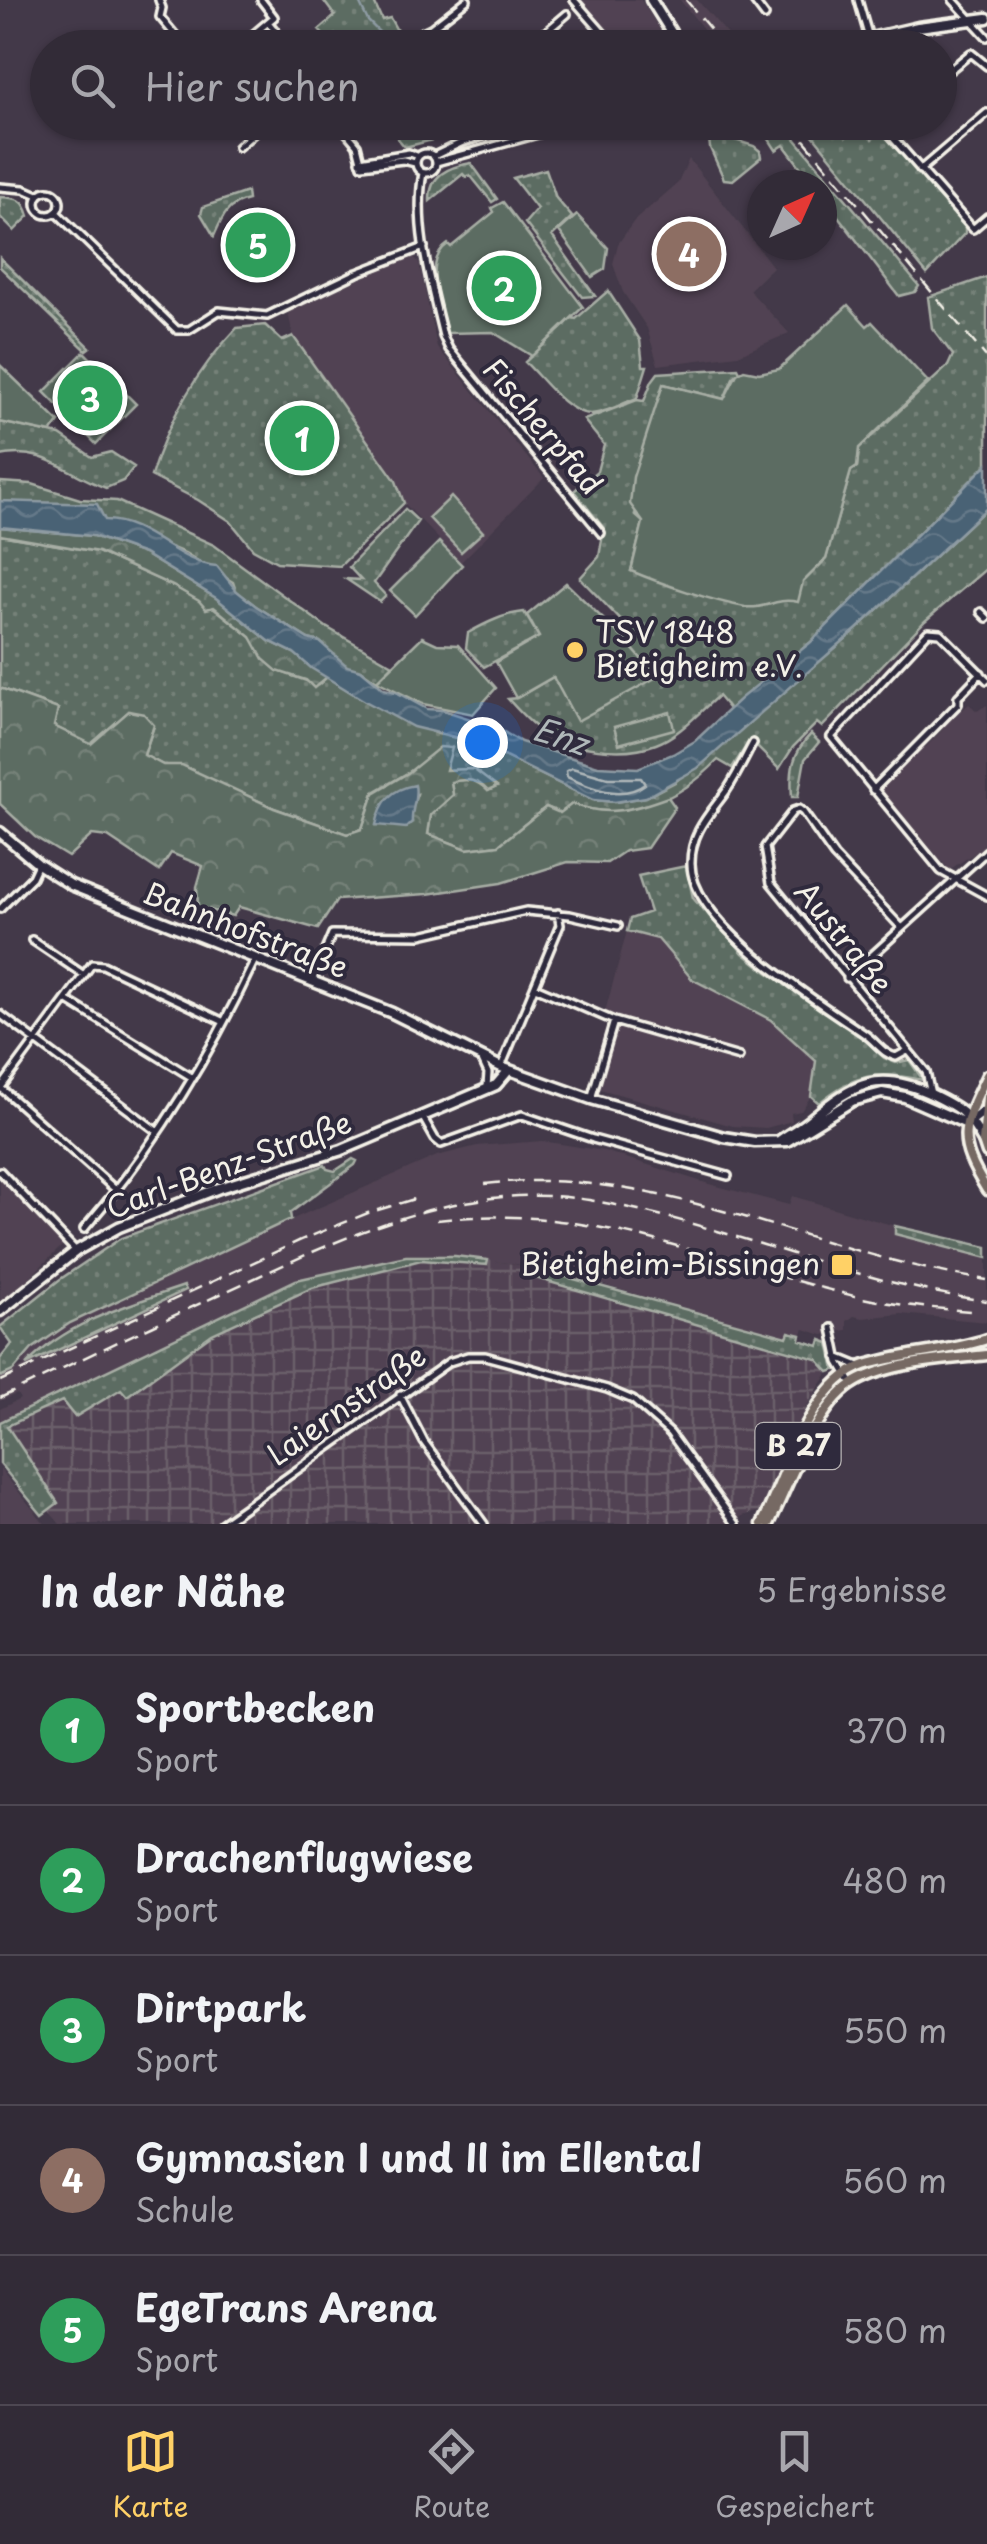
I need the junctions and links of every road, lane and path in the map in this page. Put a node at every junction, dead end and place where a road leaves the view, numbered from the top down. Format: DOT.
graph roads {
  1 [pos="159,0"];
  2 [pos="172,0"];
  3 [pos="261,0"];
  4 [pos="467,0"];
  5 [pos="651,0"];
  6 [pos="753,0"];
  7 [pos="858,0"];
  8 [pos="953,0"];
  9 [pos="576,2"];
  10 [pos="162,8"];
  11 [pos="766,16"];
  12 [pos="987,18"];
  13 [pos="968,20"];
  14 [pos="268,22"];
  15 [pos="171,30"];
  16 [pos="258,30"];
  17 [pos="274,30"];
  18 [pos="427,30"];
  19 [pos="548,30"];
  20 [pos="600,30"];
  21 [pos="671,30"];
  22 [pos="867,30"];
  23 [pos="914,30"];
  24 [pos="987,37"];
  25 [pos="957,65"];
  26 [pos="987,66"];
  27 [pos="987,112"];
  28 [pos="957,138"];
  29 [pos="246,140"];
  30 [pos="354,140"];
  31 [pos="470,140"];
  32 [pos="510,140"];
  33 [pos="894,140"];
  34 [pos="955,140"];
  35 [pos="238,148"];
  36 [pos="388,159"];
  37 [pos="435,159"];
  38 [pos="416,160"];
  39 [pos="360,162"];
  40 [pos="920,170"];
  41 [pos="423,173"];
  42 [pos="0,187"];
  43 [pos="38,196"];
  44 [pos="56,212"];
  45 [pos="987,217"];
  46 [pos="424,246"];
  47 [pos="601,533"];
  48 [pos="981,612"];
  49 [pos="987,618"];
  50 [pos="980,673"];
  51 [pos="987,680"];
  52 [pos="753,743"];
  53 [pos="873,790"];
  54 [pos="0,832"];
  55 [pos="987,851"];
  56 [pos="38,864"];
  57 [pos="953,879"];
  58 [pos="987,896"];
  59 [pos="0,909"];
  60 [pos="558,913"];
  61 [pos="618,926"];
  62 [pos="901,927"];
  63 [pos="32,940"];
  64 [pos="255,960"];
  65 [pos="85,976"];
  66 [pos="847,978"];
  67 [pos="312,981"];
  68 [pos="535,987"];
  69 [pos="68,1001"];
  70 [pos="0,1014"];
  71 [pos="614,1021"];
  72 [pos="224,1022"];
  73 [pos="38,1042"];
  74 [pos="907,1050"];
  75 [pos="739,1057"];
  76 [pos="481,1058"];
  77 [pos="505,1069"];
  78 [pos="987,1076"];
  79 [pos="193,1078"];
  80 [pos="487,1087"];
  81 [pos="0,1089"];
  82 [pos="930,1094"];
  83 [pos="982,1097"];
  84 [pos="591,1099"];
  85 [pos="956,1107"];
  86 [pos="984,1111"];
  87 [pos="422,1116"];
  88 [pos="970,1120"];
  89 [pos="158,1132"];
  90 [pos="982,1142"];
  91 [pos="778,1145"];
  92 [pos="987,1153"];
  93 [pos="0,1171"];
  94 [pos="728,1176"];
  95 [pos="987,1190"];
  96 [pos="117,1191"];
  97 [pos="84,1229"];
  98 [pos="76,1251"];
  99 [pos="0,1311"];
  100 [pos="832,1328"];
  101 [pos="986,1340"];
  102 [pos="987,1356"];
  103 [pos="837,1357"];
  104 [pos="862,1366"];
  105 [pos="846,1374"];
  106 [pos="852,1384"];
  107 [pos="400,1396"];
  108 [pos="221,1524"];
  109 [pos="484,1524"];
  110 [pos="736,1524"];
  111 [pos="764,1524"];
  1 -- 10 [label="street"];
  2 -- 10 [label="street"];
  3 -- 14 [label="street"];
  4 -- 18 [label="street"];
  5 -- 21 [label="street"];
  6 -- 11 [label="street"];
  7 -- 22 [label="street"];
  8 -- 13 [label="street"];
  9 -- 19 [label="street"];
  9 -- 20 [label="street"];
  10 -- 15 [label="street"];
  12 -- 13 [label="street"];
  13 -- 23 [label="street"];
  13 -- 24 [label="street"];
  14 -- 16 [label="street"];
  14 -- 17 [label="street"];
  25 -- 26 [label="street"];
  27 -- 28 [label="street"];
  29 -- 35 [label="street"];
  30 -- 39 [label="street"];
  31 -- 37 [label="street"];
  32 -- 37 [label="street"];
  33 -- 40 [label="street"];
  34 -- 40 [label="street"];
  36 -- 38 [label="street"];
  36 -- 39 [label="street"];
  36 -- 39 [label="street"];
  37 -- 38 [label="street"];
  37 -- 41 [label="street"];
  38 -- 41 [label="street"];
  40 -- 45 [label="street"];
  41 -- 46 [label="street, Fischerpfad"];
  42 -- 43 [label="street"];
  43 -- 44 [label="street"];
  43 -- 44 [label="street"];
  44 -- 46 [label="street"];
  46 -- 47 [label="street, Fischerpfad"];
  48 -- 49 [label="street"];
  50 -- 51 [label="street"];
  50 -- 53 [label="street"];
  50 -- 53 [label="street"];
  52 -- 74 [label="street"];
  53 -- 57 [label="street"];
  54 -- 56 [label="street, Bahnhofstraße"];
  55 -- 57 [label="street"];
  56 -- 59 [label="street"];
  56 -- 64 [label="street, Bahnhofstraße"];
  57 -- 58 [label="street"];
  57 -- 62 [label="street"];
  60 -- 61 [label="street"];
  60 -- 67 [label="street"];
  60 -- 68 [label="street"];
  62 -- 66 [label="street"];
  62 -- 66 [label="street, Austraße"];
  63 -- 65 [label="street"];
  64 -- 67 [label="street, Bahnhofstraße"];
  64 -- 72 [label="street"];
  65 -- 69 [label="street"];
  65 -- 72 [label="street"];
  66 -- 74 [label="street, Austraße"];
  67 -- 76 [label="street, Bahnhofstraße"];
  68 -- 71 [label="street"];
  68 -- 77 [label="street"];
  69 -- 73 [label="street"];
  69 -- 79 [label="street"];
  70 -- 73 [label="street"];
  71 -- 75 [label="street"];
  71 -- 84 [label="street"];
  72 -- 79 [label="street"];
  73 -- 81 [label="street"];
  73 -- 89 [label="street"];
  74 -- 82 [label="street, Austraße"];
  76 -- 77 [label="street, Bahnhofstraße"];
  76 -- 80 [label="street"];
  77 -- 80 [label="street"];
  77 -- 84 [label="street, Bahnhofstraße"];
  78 -- 83 [label="main road"];
  79 -- 89 [label="street"];
  80 -- 87 [label="street, Carl-Benz-Straße"];
  81 -- 96 [label="street"];
  82 -- 85 [label="street"];
  82 -- 91 [label="street"];
  83 -- 85 [label="street"];
  83 -- 86 [label="main road"];
  83 -- 88 [label="main road"];
  84 -- 91 [label="street, Bahnhofstraße"];
  85 -- 88 [label="street"];
  86 -- 88 [label="street"];
  86 -- 90 [label="main road"];
  87 -- 94 [label="street"];
  87 -- 98 [label="street, Carl-Benz-Straße"];
  88 -- 90 [label="street"];
  88 -- 91 [label="street, Bahnhofstraße"];
  88 -- 95 [label="main road"];
  89 -- 96 [label="street"];
  90 -- 92 [label="main road"];
  93 -- 98 [label="street"];
  96 -- 97 [label="street"];
  98 -- 99 [label="street, Carl-Benz-Straße"];
  100 -- 103 [label="street"];
  101 -- 104 [label="main road, B 27"];
  102 -- 106 [label="main road, B 27"];
  103 -- 104 [label="street"];
  103 -- 105 [label="street"];
  104 -- 105 [label="main road, B 27"];
  105 -- 106 [label="street"];
  105 -- 111 [label="main road, B 27"];
  106 -- 111 [label="main road, B 27"];
  107 -- 108 [label="street, Laiernstraße"];
  107 -- 109 [label="street"];
  107 -- 110 [label="street, Laiernstraße"];
}
